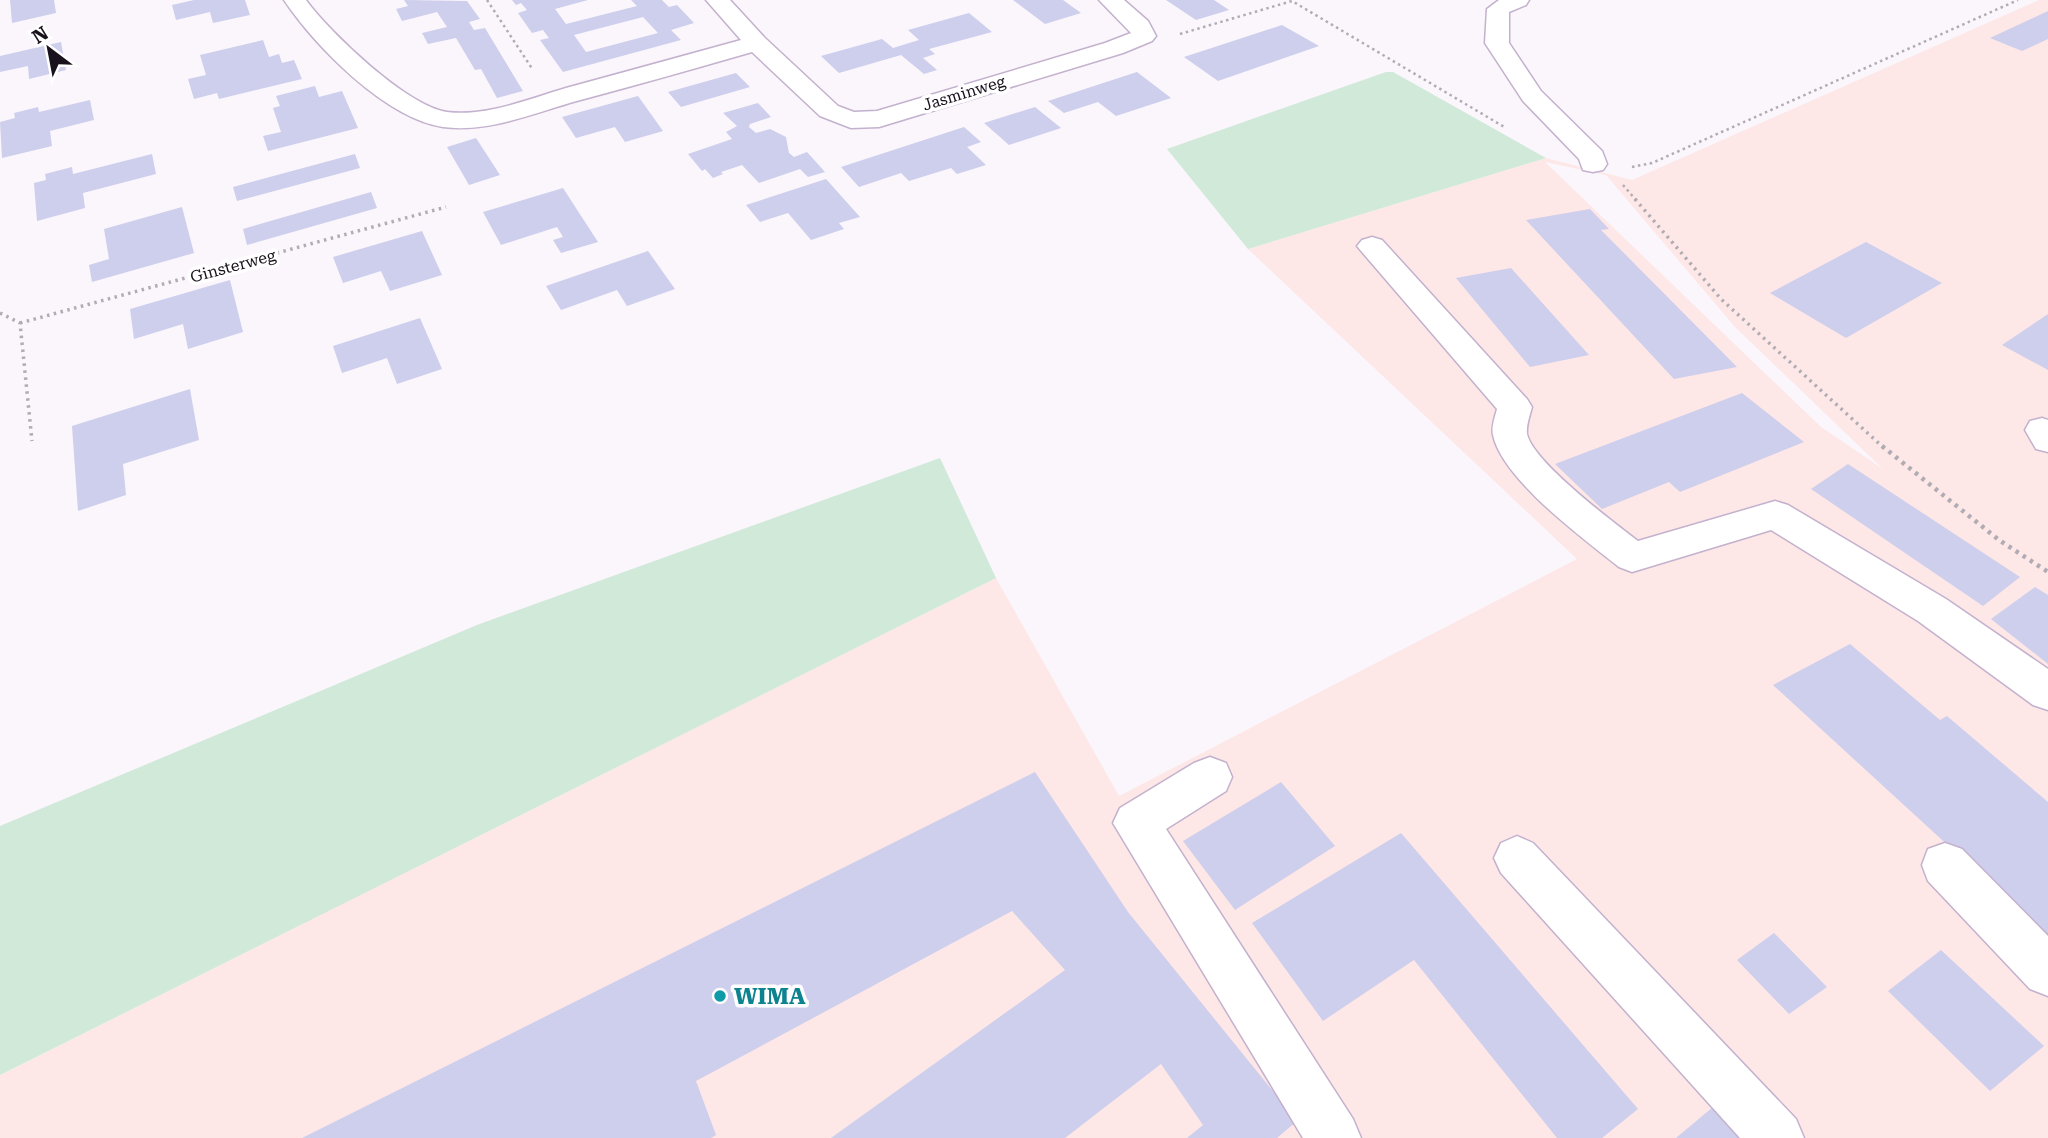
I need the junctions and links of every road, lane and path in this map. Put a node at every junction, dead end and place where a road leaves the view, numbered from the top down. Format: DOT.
graph roads {
  1 [pos="295,0"];
  2 [pos="487,0"];
  3 [pos="718,0"];
  4 [pos="1110,0"];
  5 [pos="1518,0"];
  6 [pos="2018,0"];
  7 [pos="1144,36"];
  8 [pos="757,43"];
  9 [pos="552,100"];
  10 [pos="1515,133"];
  11 [pos="1600,166"];
  12 [pos="446,207"];
  13 [pos="1372,246"];
  14 [pos="0,313"];
  15 [pos="20,323"];
  16 [pos="32,441"];
  17 [pos="2048,572"];
  18 [pos="2048,692"];
  19 [pos="1210,777"];
  20 [pos="1517,858"];
  21 [pos="1945,865"];
  22 [pos="2048,971"];
  23 [pos="1334,1138"];
  24 [pos="1777,1138"];
  1 -- 9 [label="street"];
  2 -- 9 [label="path"];
  3 -- 8 [label="street"];
  4 -- 7 [label="street"];
  5 -- 11 [label="street"];
  6 -- 11 [label="path"];
  7 -- 8 [label="street, Jasminweg"];
  7 -- 10 [label="path"];
  8 -- 9 [label="street"];
  11 -- 17 [label="path"];
  12 -- 15 [label="path, Ginsterweg"];
  13 -- 18 [label="street"];
  14 -- 15 [label="path"];
  15 -- 16 [label="path"];
  19 -- 23 [label="street"];
  20 -- 24 [label="street"];
  21 -- 22 [label="street"];
}
